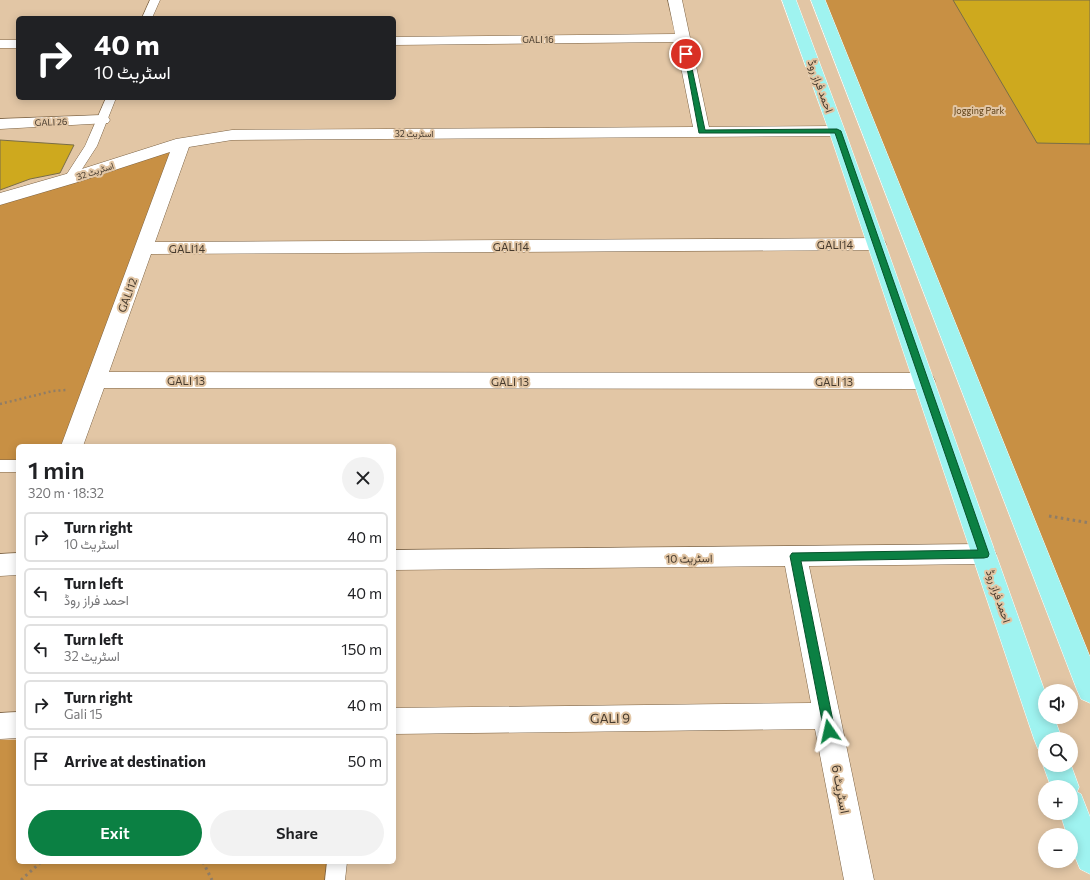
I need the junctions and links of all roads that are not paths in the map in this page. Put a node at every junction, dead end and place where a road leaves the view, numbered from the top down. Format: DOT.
graph roads {
  1 [pos="155,0"];
  2 [pos="675,0"];
  3 [pos="789,0"];
  4 [pos="818,0"];
  5 [pos="148,16"];
  6 [pos="682,38"];
  7 [pos="396,41"];
  8 [pos="0,44"];
  9 [pos="16,44"];
  10 [pos="110,100"];
  11 [pos="102,120"];
  12 [pos="0,124"];
  13 [pos="837,131"];
  14 [pos="702,132"];
  15 [pos="182,143"];
  16 [pos="880,163"];
  17 [pos="849,164"];
  18 [pos="69,180"];
  19 [pos="0,199"];
  20 [pos="877,244"];
  21 [pos="144,248"];
  22 [pos="925,381"];
  23 [pos="94,385"];
  24 [pos="73,444"];
  25 [pos="0,466"];
  26 [pos="16,466"];
  27 [pos="984,554"];
  28 [pos="795,556"];
  29 [pos="396,560"];
  30 [pos="16,564"];
  31 [pos="0,565"];
  32 [pos="1090,690"];
  33 [pos="826,716"];
  34 [pos="396,721"];
  35 [pos="16,725"];
  36 [pos="0,726"];
  37 [pos="1046,732"];
  38 [pos="1077,820"];
  39 [pos="1090,859"];
  40 [pos="337,864"];
  41 [pos="335,880"];
  42 [pos="859,880"];
  1 -- 5 [label="lane"];
  2 -- 6 [label="street"];
  3 -- 13 [label="main road, احمد فراز روڈ"];
  4 -- 16 [label="main road"];
  6 -- 7 [label="street, GALI 16"];
  6 -- 14 [label="street"];
  8 -- 9 [label="street"];
  10 -- 11 [label="lane"];
  11 -- 12 [label="street, GALI 26"];
  11 -- 18 [label="lane"];
  13 -- 14 [label="street, اسٹریٹ 32"];
  13 -- 17 [label="main road, احمد فراز روڈ"];
  14 -- 15 [label="street, اسٹریٹ 32"];
  15 -- 18 [label="street, اسٹریٹ 32"];
  15 -- 21 [label="street, GALI12"];
  16 -- 17 [label="main road"];
  16 -- 32 [label="main road"];
  17 -- 20 [label="main road, احمد فراز روڈ"];
  18 -- 19 [label="street, اسٹریٹ 32"];
  20 -- 21 [label="street, GALI14"];
  20 -- 22 [label="main road, احمد فراز روڈ"];
  21 -- 23 [label="street, GALI12"];
  22 -- 23 [label="street, GALI 13"];
  22 -- 27 [label="main road, احمد فراز روڈ"];
  23 -- 24 [label="street, GALI12"];
  25 -- 26 [label="lane"];
  27 -- 28 [label="street, اسٹریٹ 10"];
  27 -- 37 [label="main road, احمد فراز روڈ"];
  28 -- 29 [label="street, اسٹریٹ 10"];
  28 -- 33 [label="street, اسٹریٹ 6"];
  30 -- 31 [label="street"];
  33 -- 34 [label="street, GALI 9"];
  33 -- 42 [label="street, اسٹریٹ 6"];
  35 -- 36 [label="street"];
  38 -- 39 [label="main road"];
  40 -- 41 [label="lane"];
}
